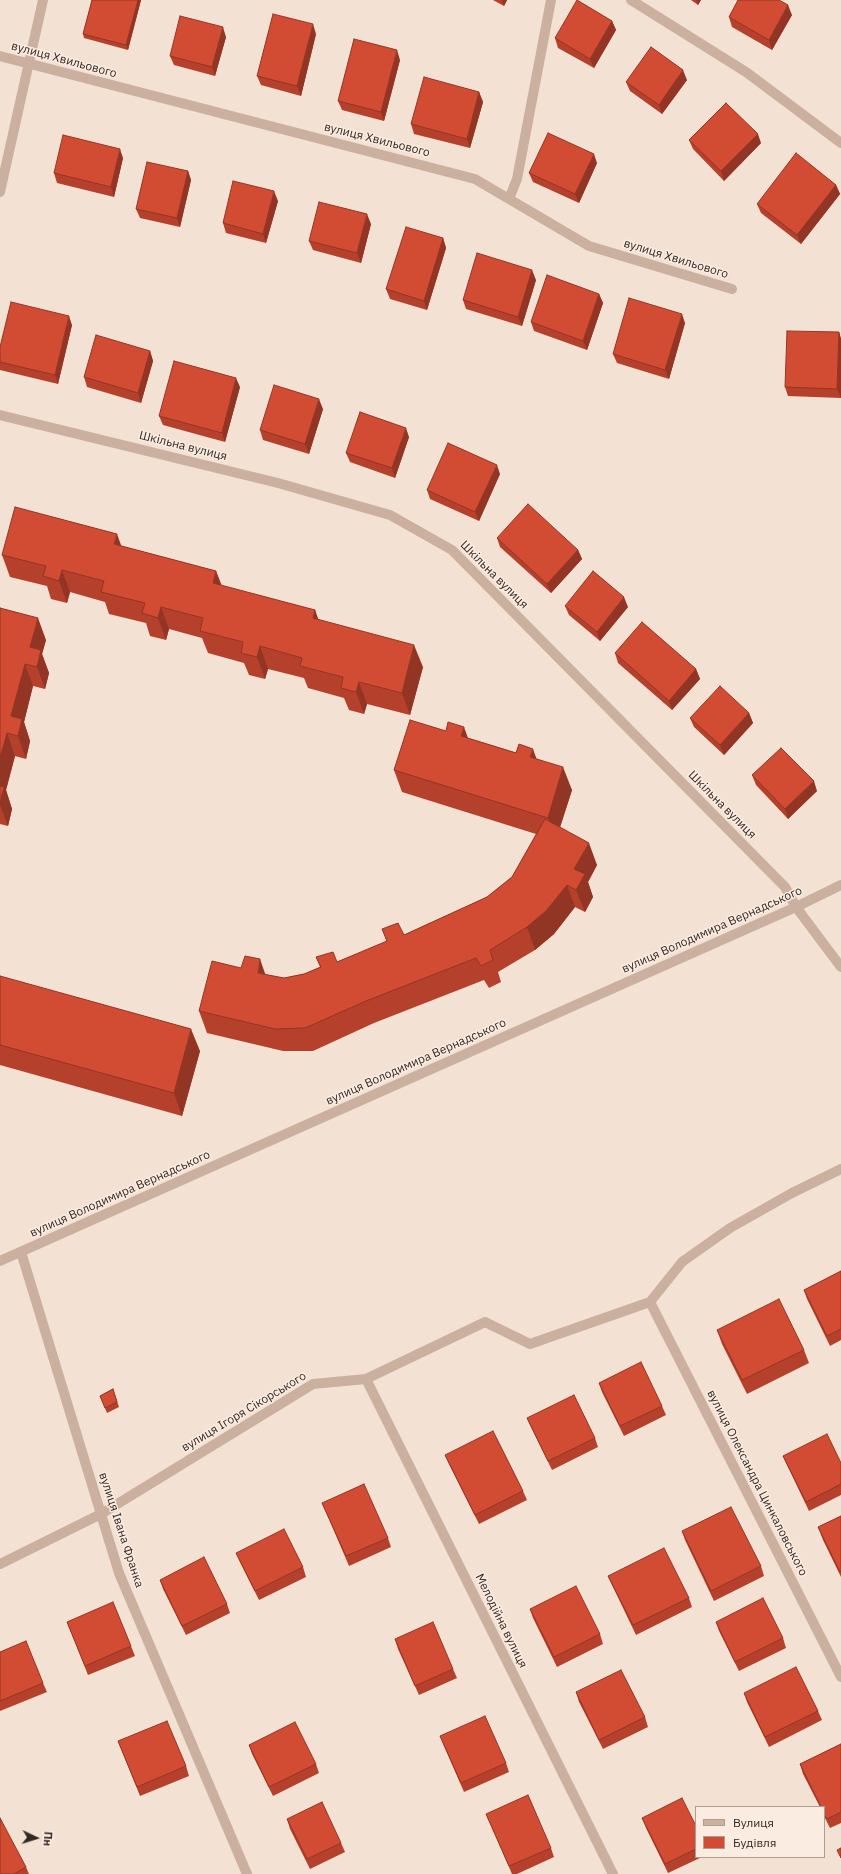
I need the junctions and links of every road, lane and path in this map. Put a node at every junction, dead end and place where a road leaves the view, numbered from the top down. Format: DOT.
graph roads {
  1 [pos="44,0"];
  2 [pos="550,0"];
  3 [pos="631,0"];
  4 [pos="0,56"];
  5 [pos="29,64"];
  6 [pos="841,143"];
  7 [pos="0,192"];
  8 [pos="509,199"];
  9 [pos="732,289"];
  10 [pos="0,415"];
  11 [pos="841,885"];
  12 [pos="796,907"];
  13 [pos="841,967"];
  14 [pos="841,1169"];
  15 [pos="21,1252"];
  16 [pos="0,1261"];
  17 [pos="650,1302"];
  18 [pos="366,1379"];
  19 [pos="101,1514"];
  20 [pos="0,1564"];
  21 [pos="841,1677"];
  22 [pos="247,1874"];
  23 [pos="613,1874"];
  1 -- 5 [label="street"];
  2 -- 8 [label="street"];
  3 -- 6 [label="street"];
  4 -- 5 [label="street, вулиця Хвильового"];
  5 -- 7 [label="street"];
  5 -- 8 [label="street, вулиця Хвильового"];
  8 -- 9 [label="street, вулиця Хвильового"];
  10 -- 12 [label="street, Шкільна вулиця"];
  11 -- 12 [label="street, вулиця Володимира Вернадського"];
  12 -- 13 [label="street, Шкільна вулиця"];
  12 -- 15 [label="street, вулиця Володимира Вернадського"];
  14 -- 17 [label="street"];
  15 -- 16 [label="street, вулиця Володимира Вернадського"];
  15 -- 19 [label="street, вулиця Івана Франка"];
  17 -- 18 [label="street, вулиця Ігоря Сікорського"];
  17 -- 21 [label="street, вулиця Олександра Цинкаловського"];
  18 -- 19 [label="street, вулиця Ігоря Сікорського"];
  18 -- 23 [label="street, Мелодійна вулиця"];
  19 -- 20 [label="street, вулиця Ігоря Сікорського"];
  19 -- 22 [label="street, вулиця Івана Франка"];
}
